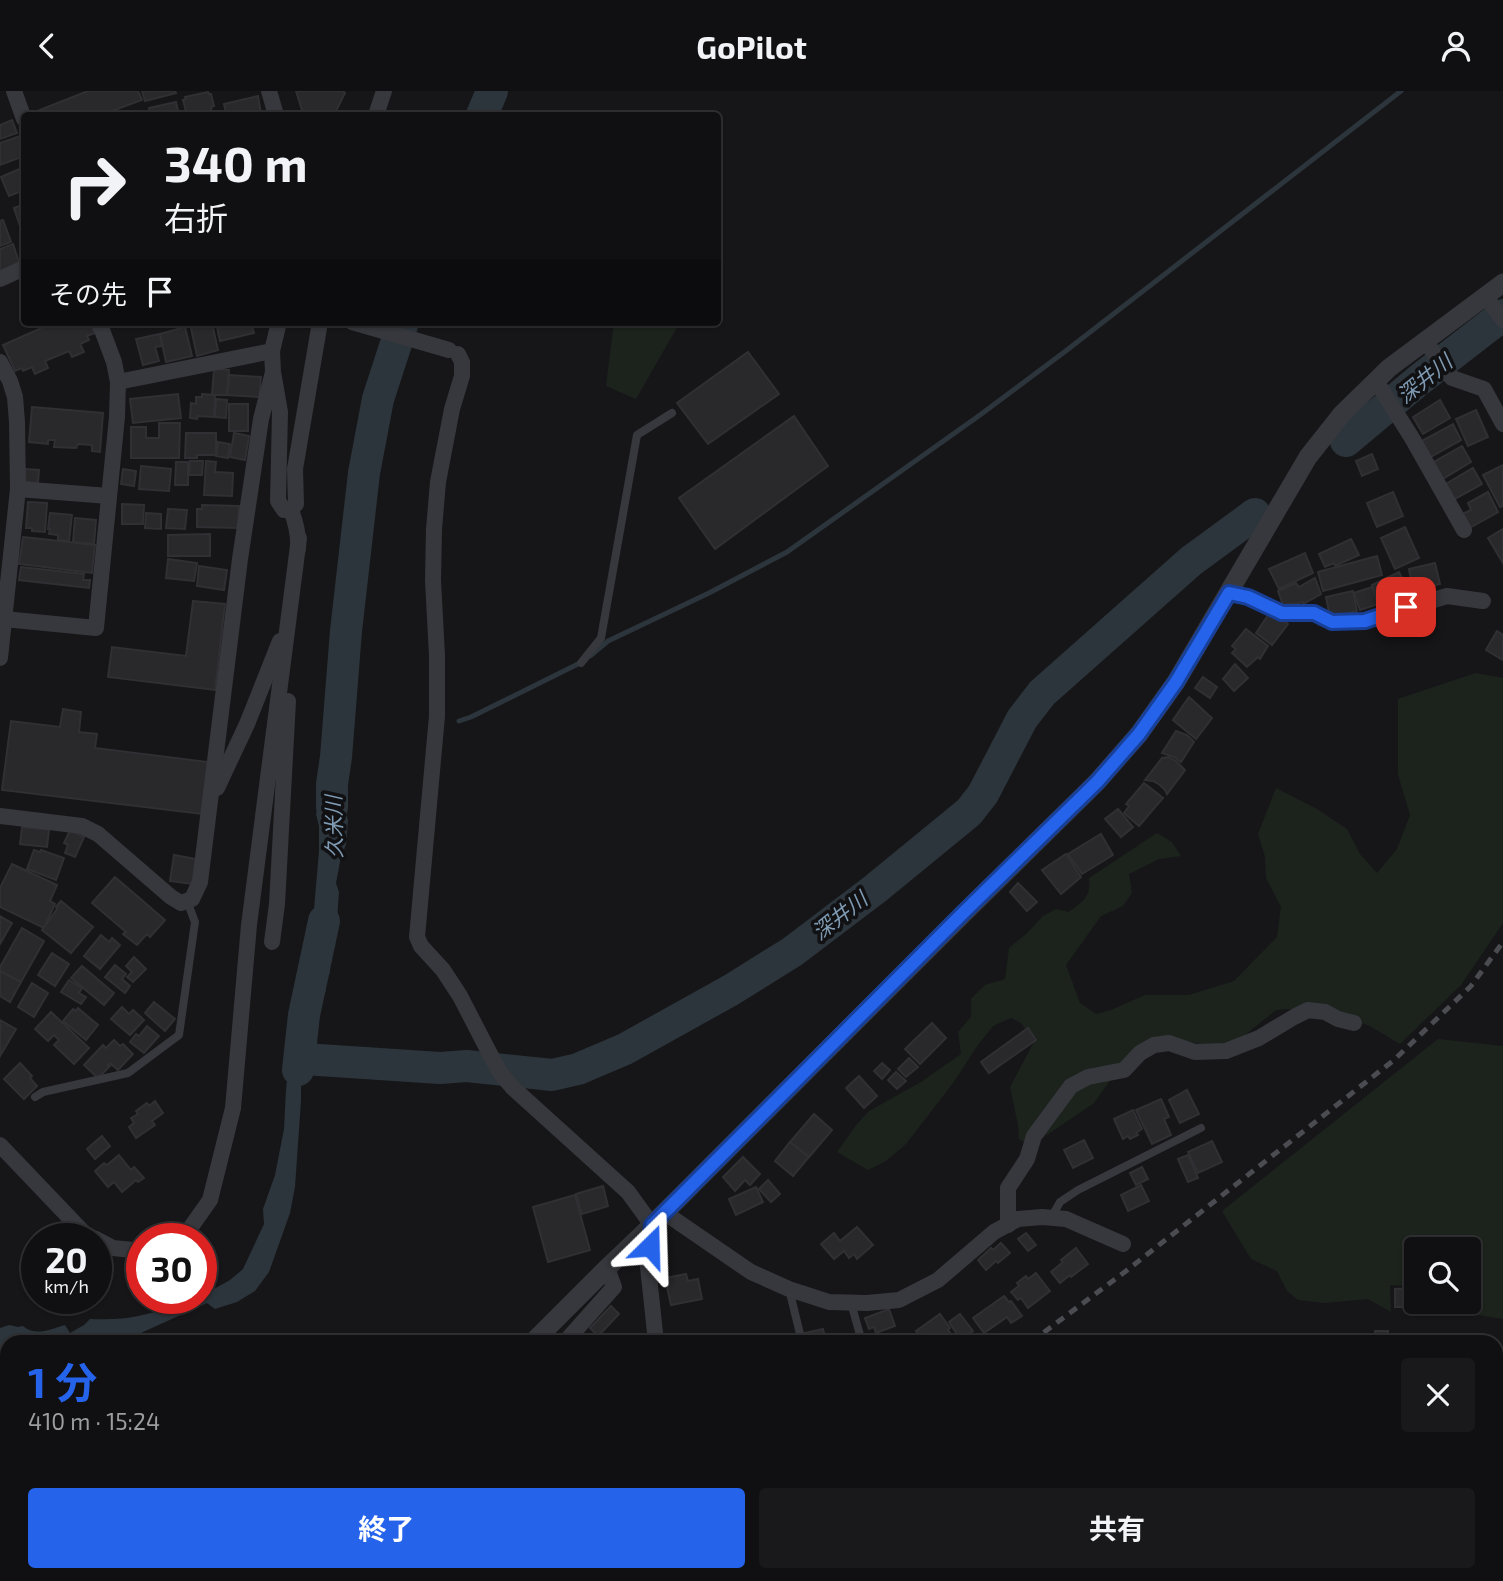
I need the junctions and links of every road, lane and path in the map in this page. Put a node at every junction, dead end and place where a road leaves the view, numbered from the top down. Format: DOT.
graph roads {
  1 [pos="14,91"];
  2 [pos="269,91"];
  3 [pos="384,91"];
  4 [pos="22,112"];
  5 [pos="275,112"];
  6 [pos="377,112"];
  7 [pos="21,269"];
  8 [pos="0,279"];
  9 [pos="1503,283"];
  10 [pos="1485,296"];
  11 [pos="1503,320"];
  12 [pos="100,326"];
  13 [pos="278,326"];
  14 [pos="319,326"];
  15 [pos="366,326"];
  16 [pos="1425,341"];
  17 [pos="272,351"];
  18 [pos="0,362"];
  19 [pos="273,372"];
  20 [pos="1376,381"];
  21 [pos="118,383"];
  22 [pos="671,413"];
  23 [pos="1503,425"];
  24 [pos="18,489"];
  25 [pos="109,496"];
  26 [pos="291,510"];
  27 [pos="1464,530"];
  28 [pos="299,538"];
  29 [pos="1229,593"];
  30 [pos="1483,601"];
  31 [pos="4,618"];
  32 [pos="288,619"];
  33 [pos="0,658"];
  34 [pos="581,663"];
  35 [pos="209,810"];
  36 [pos="0,816"];
  37 [pos="187,901"];
  38 [pos="272,942"];
  39 [pos="1354,1023"];
  40 [pos="35,1097"];
  41 [pos="1201,1128"];
  42 [pos="0,1146"];
  43 [pos="1051,1218"];
  44 [pos="659,1219"];
  45 [pos="74,1223"];
  46 [pos="194,1223"];
  47 [pos="1008,1225"];
  48 [pos="1123,1244"];
  49 [pos="607,1268"];
  50 [pos="789,1289"];
  51 [pos="851,1303"];
  52 [pos="540,1335"];
  53 [pos="571,1335"];
  54 [pos="655,1335"];
  55 [pos="800,1335"];
  56 [pos="860,1335"];
  1 -- 4 [label="street"];
  2 -- 5 [label="street"];
  3 -- 6 [label="street"];
  7 -- 8 [label="street"];
  9 -- 10 [label="street"];
  10 -- 11 [label="street"];
  10 -- 16 [label="street"];
  12 -- 21 [label="street"];
  13 -- 17 [label="street"];
  14 -- 26 [label="street"];
  15 -- 44 [label="street"];
  16 -- 20 [label="street"];
  16 -- 23 [label="street"];
  17 -- 19 [label="street"];
  17 -- 21 [label="street"];
  18 -- 24 [label="street"];
  19 -- 26 [label="street"];
  19 -- 35 [label="street"];
  20 -- 27 [label="street"];
  20 -- 29 [label="street"];
  21 -- 25 [label="street"];
  22 -- 34 [label="lane"];
  24 -- 25 [label="street"];
  24 -- 31 [label="street"];
  25 -- 31 [label="street"];
  26 -- 28 [label="street"];
  28 -- 32 [label="street"];
  28 -- 38 [label="street"];
  29 -- 30 [label="street"];
  29 -- 44 [label="street"];
  31 -- 33 [label="street"];
  32 -- 35 [label="street"];
  32 -- 46 [label="street"];
  35 -- 37 [label="street"];
  36 -- 37 [label="street"];
  37 -- 40 [label="lane"];
  39 -- 47 [label="street"];
  41 -- 43 [label="lane"];
  42 -- 45 [label="street"];
  43 -- 47 [label="street"];
  43 -- 48 [label="street"];
  44 -- 49 [label="street"];
  44 -- 50 [label="street"];
  44 -- 54 [label="street"];
  47 -- 51 [label="street"];
  49 -- 52 [label="street"];
  49 -- 53 [label="street"];
  50 -- 51 [label="street"];
  50 -- 55 [label="lane"];
  51 -- 56 [label="lane"];
}
